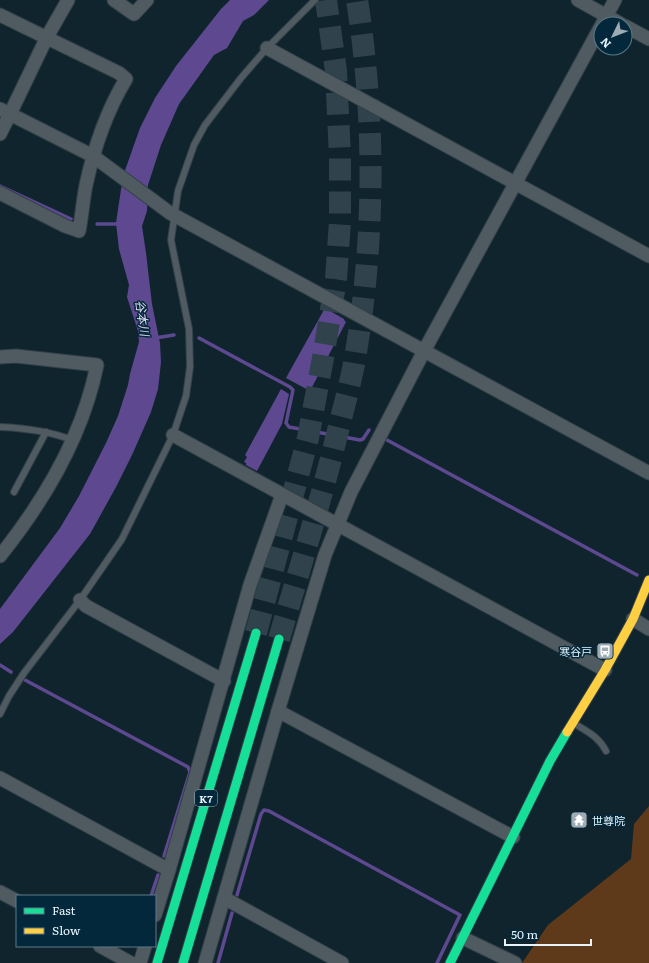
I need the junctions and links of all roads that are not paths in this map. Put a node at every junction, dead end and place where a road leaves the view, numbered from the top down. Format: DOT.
graph roads {
  1 [pos="68,0"];
  2 [pos="114,0"];
  3 [pos="147,0"];
  4 [pos="315,0"];
  5 [pos="578,0"];
  6 [pos="615,0"];
  7 [pos="0,15"];
  8 [pos="596,16"];
  9 [pos="606,16"];
  10 [pos="633,30"];
  11 [pos="46,39"];
  12 [pos="649,39"];
  13 [pos="593,41"];
  14 [pos="267,48"];
  15 [pos="5,111"];
  16 [pos="0,134"];
  17 [pos="96,158"];
  18 [pos="516,183"];
  19 [pos="0,193"];
  20 [pos="172,213"];
  21 [pos="649,256"];
  22 [pos="424,351"];
  23 [pos="0,357"];
  24 [pos="0,427"];
  25 [pos="46,432"];
  26 [pos="173,435"];
  27 [pos="72,440"];
  28 [pos="649,473"];
  29 [pos="14,492"];
  30 [pos="282,495"];
  31 [pos="337,525"];
  32 [pos="2,550"];
  33 [pos="649,580"];
  34 [pos="80,600"];
  35 [pos="632,619"];
  36 [pos="649,629"];
  37 [pos="256,633"];
  38 [pos="279,639"];
  39 [pos="605,670"];
  40 [pos="224,681"];
  41 [pos="278,711"];
  42 [pos="0,714"];
  43 [pos="573,723"];
  44 [pos="606,751"];
  45 [pos="0,778"];
  46 [pos="513,837"];
  47 [pos="169,870"];
  48 [pos="0,892"];
  49 [pos="224,898"];
  50 [pos="16,900"];
  51 [pos="156,912"];
  52 [pos="462,938"];
  53 [pos="102,947"];
  54 [pos="145,947"];
  55 [pos="131,963"];
  56 [pos="140,963"];
  57 [pos="157,963"];
  58 [pos="183,963"];
  59 [pos="205,963"];
  60 [pos="342,963"];
  61 [pos="450,963"];
  62 [pos="515,963"];
  1 -- 11 [label="street"];
  2 -- 3 [label="street"];
  4 -- 14 [label="lane"];
  5 -- 8 [label="street"];
  6 -- 9 [label="street"];
  7 -- 11 [label="street"];
  10 -- 12 [label="street"];
  11 -- 15 [label="street"];
  11 -- 17 [label="street"];
  13 -- 18 [label="street"];
  14 -- 18 [label="street"];
  14 -- 20 [label="lane"];
  15 -- 16 [label="street"];
  15 -- 17 [label="street"];
  17 -- 19 [label="street"];
  17 -- 20 [label="street"];
  18 -- 21 [label="street"];
  18 -- 22 [label="street"];
  20 -- 22 [label="street"];
  20 -- 26 [label="lane"];
  22 -- 28 [label="street"];
  22 -- 31 [label="street"];
  23 -- 27 [label="street"];
  24 -- 25 [label="lane"];
  25 -- 27 [label="lane"];
  25 -- 29 [label="lane"];
  26 -- 30 [label="street"];
  26 -- 34 [label="lane"];
  27 -- 32 [label="street"];
  30 -- 31 [label="street"];
  30 -- 40 [label="street"];
  31 -- 39 [label="street"];
  31 -- 41 [label="street"];
  33 -- 35 [label="main road"];
  34 -- 40 [label="street"];
  34 -- 42 [label="lane"];
  35 -- 36 [label="street"];
  35 -- 39 [label="main road"];
  37 -- 57 [label="main road, K7"];
  38 -- 58 [label="main road, K7"];
  39 -- 43 [label="main road"];
  40 -- 47 [label="street"];
  41 -- 46 [label="street"];
  41 -- 49 [label="street"];
  43 -- 44 [label="lane"];
  43 -- 46 [label="main road"];
  45 -- 47 [label="street"];
  46 -- 52 [label="main road"];
  47 -- 51 [label="street"];
  48 -- 50 [label="street"];
  49 -- 59 [label="street"];
  49 -- 60 [label="street"];
  52 -- 61 [label="main road"];
  52 -- 62 [label="street"];
  53 -- 55 [label="street"];
  54 -- 56 [label="street"];
}
